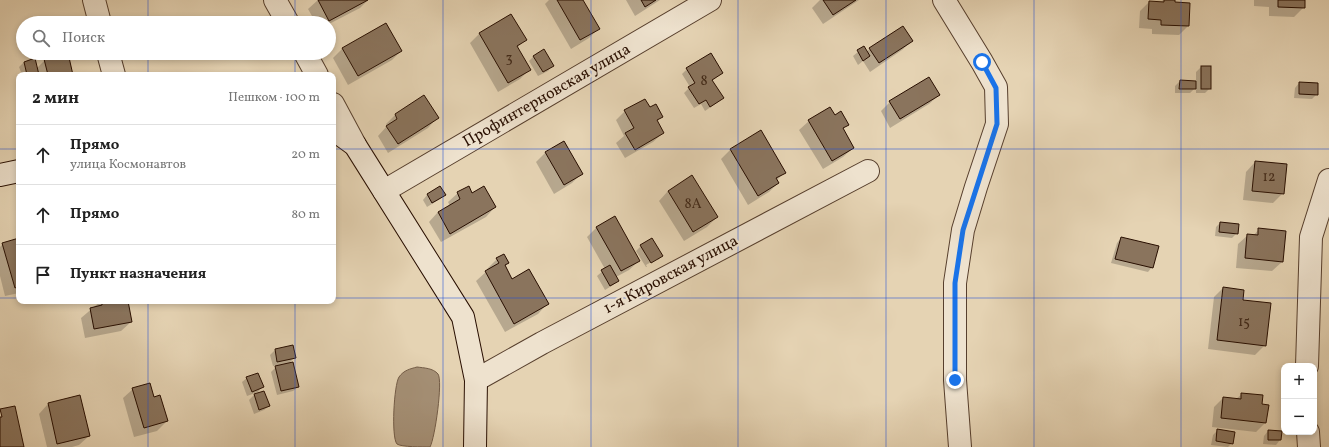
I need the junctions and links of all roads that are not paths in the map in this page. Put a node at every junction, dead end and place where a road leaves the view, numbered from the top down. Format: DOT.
graph roads {
  1 [pos="94,0"];
  2 [pos="275,0"];
  3 [pos="710,0"];
  4 [pos="944,0"];
  5 [pos="98,16"];
  6 [pos="284,16"];
  7 [pos="110,60"];
  8 [pos="309,60"];
  9 [pos="113,72"];
  10 [pos="315,72"];
  11 [pos="336,110"];
  12 [pos="336,131"];
  13 [pos="355,145"];
  14 [pos="868,171"];
  15 [pos="16,172"];
  16 [pos="0,175"];
  17 [pos="1329,180"];
  18 [pos="384,191"];
  19 [pos="1307,363"];
  20 [pos="476,380"];
  21 [pos="1308,435"];
  22 [pos="476,447"];
  23 [pos="960,447"];
  24 [pos="1309,447"];
  1 -- 5 [label="street"];
  2 -- 6 [label="street"];
  3 -- 18 [label="street, Профинтерновская улица"];
  4 -- 23 [label="street"];
  7 -- 9 [label="street"];
  8 -- 10 [label="street"];
  11 -- 13 [label="street"];
  12 -- 13 [label="street"];
  13 -- 18 [label="street"];
  14 -- 20 [label="street, 1-я Кировская улица"];
  15 -- 16 [label="street"];
  17 -- 19 [label="street"];
  18 -- 20 [label="street"];
  20 -- 22 [label="street"];
  21 -- 24 [label="street"];
}
